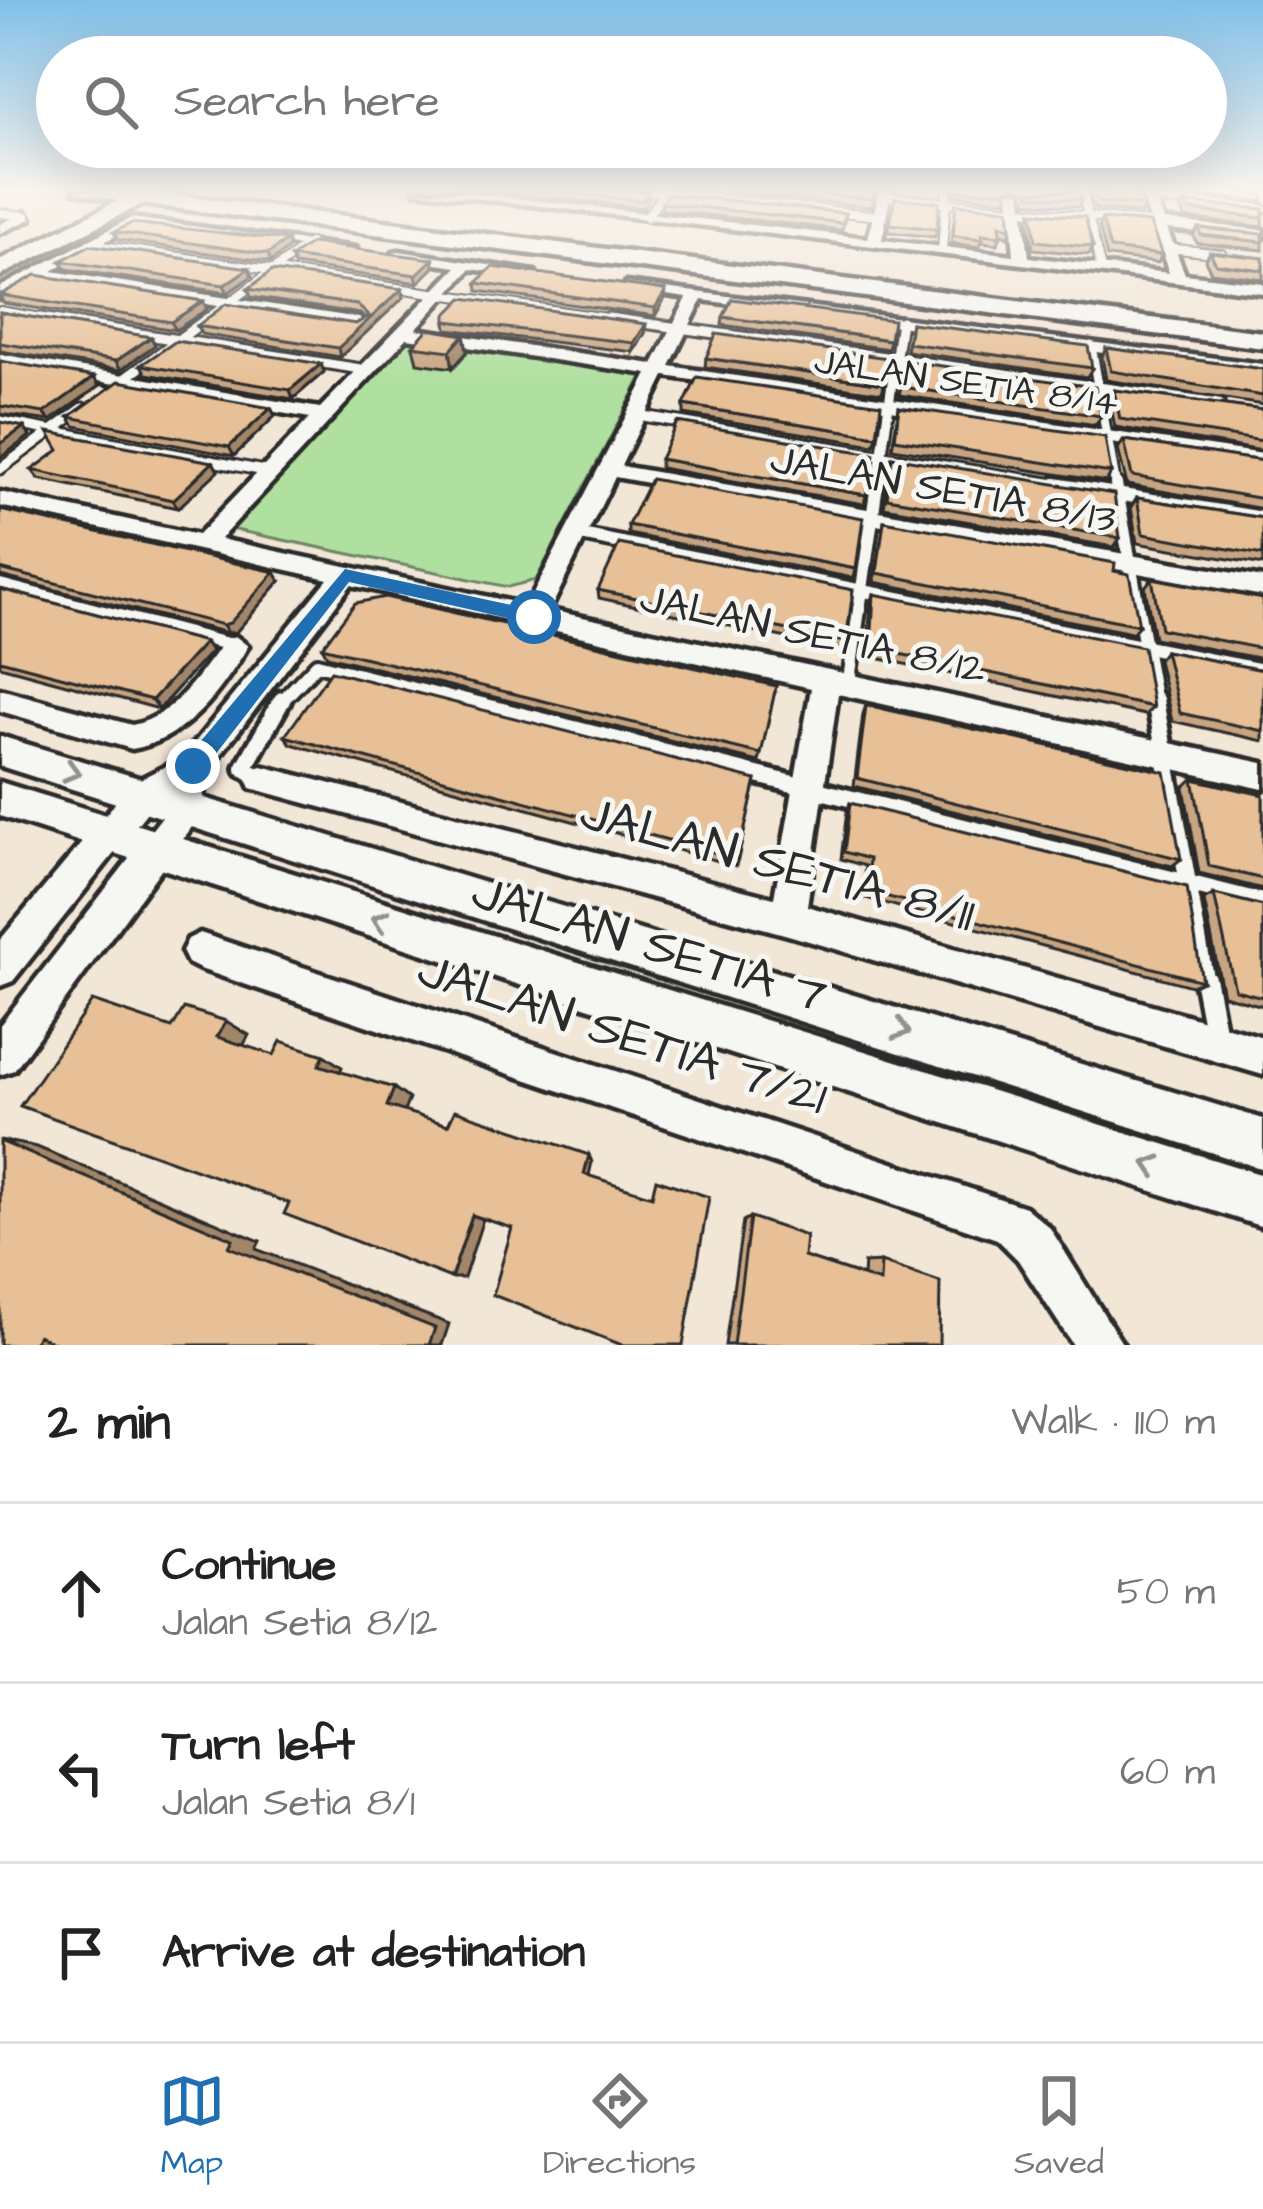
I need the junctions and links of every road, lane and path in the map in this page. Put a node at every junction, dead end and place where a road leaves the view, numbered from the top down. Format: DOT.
graph roads {
  1 [pos="71,254"];
  2 [pos="158,254"];
  3 [pos="295,254"];
  4 [pos="387,254"];
  5 [pos="616,254"];
  6 [pos="655,254"];
  7 [pos="972,254"];
  8 [pos="1021,254"];
  9 [pos="1097,254"];
  10 [pos="1170,254"];
  11 [pos="1219,254"];
  12 [pos="1239,256"];
  13 [pos="1022,260"];
  14 [pos="467,265"];
  15 [pos="1101,269"];
  16 [pos="272,270"];
  17 [pos="36,273"];
  18 [pos="536,274"];
  19 [pos="1179,278"];
  20 [pos="605,283"];
  21 [pos="1263,287"];
  22 [pos="0,293"];
  23 [pos="439,294"];
  24 [pos="698,295"];
  25 [pos="227,303"];
  26 [pos="0,311"];
  27 [pos="901,321"];
  28 [pos="359,323"];
  29 [pos="681,328"];
  30 [pos="1263,328"];
  31 [pos="403,332"];
  32 [pos="177,340"];
  33 [pos="1263,340"];
  34 [pos="1091,346"];
  35 [pos="896,358"];
  36 [pos="0,359"];
  37 [pos="1263,369"];
  38 [pos="367,370"];
  39 [pos="659,370"];
  40 [pos="122,380"];
  41 [pos="1099,387"];
  42 [pos="104,393"];
  43 [pos="889,405"];
  44 [pos="87,406"];
  45 [pos="1240,407"];
  46 [pos="324,415"];
  47 [pos="637,415"];
  48 [pos="0,421"];
  49 [pos="52,431"];
  50 [pos="1108,436"];
  51 [pos="882,454"];
  52 [pos="1263,460"];
  53 [pos="0,469"];
  54 [pos="609,470"];
  55 [pos="270,472"];
  56 [pos="1119,494"];
  57 [pos="0,500"];
  58 [pos="872,517"];
  59 [pos="1263,518"];
  60 [pos="576,534"];
  61 [pos="202,544"];
  62 [pos="1132,564"];
  63 [pos="345,575"];
  64 [pos="0,586"];
  65 [pos="1263,587"];
  66 [pos="862,591"];
  67 [pos="534,617"];
  68 [pos="235,646"];
  69 [pos="1148,647"];
  70 [pos="1263,670"];
  71 [pos="837,684"];
  72 [pos="0,700"];
  73 [pos="0,751"];
  74 [pos="1168,754"];
  75 [pos="1263,776"];
  76 [pos="262,779"];
  77 [pos="191,786"];
  78 [pos="809,788"];
  79 [pos="143,793"];
  80 [pos="0,799"];
  81 [pos="110,835"];
  82 [pos="155,850"];
  83 [pos="1187,883"];
  84 [pos="1263,902"];
  85 [pos="788,918"];
  86 [pos="33,928"];
  87 [pos="86,944"];
  88 [pos="200,951"];
  89 [pos="0,968"];
  90 [pos="1217,1043"];
  91 [pos="0,1056"];
  92 [pos="1263,1056"];
  93 [pos="1263,1144"];
  94 [pos="1263,1201"];
  95 [pos="1100,1345"];
  1 -- 17 [label="street"];
  2 -- 16 [label="lane"];
  3 -- 16 [label="lane"];
  4 -- 14 [label="street"];
  5 -- 33 [label="main road"];
  6 -- 30 [label="main road"];
  7 -- 13 [label="street"];
  8 -- 13 [label="street"];
  9 -- 15 [label="lane"];
  10 -- 19 [label="street"];
  11 -- 12 [label="lane"];
  13 -- 15 [label="street"];
  14 -- 18 [label="street"];
  14 -- 23 [label="street"];
  15 -- 19 [label="street"];
  16 -- 23 [label="lane"];
  16 -- 25 [label="lane"];
  17 -- 22 [label="street"];
  17 -- 25 [label="street"];
  19 -- 21 [label="street"];
  20 -- 24 [label="street"];
  23 -- 29 [label="lane"];
  23 -- 31 [label="street"];
  24 -- 27 [label="street"];
  24 -- 29 [label="street"];
  25 -- 28 [label="street"];
  25 -- 32 [label="lane"];
  26 -- 32 [label="lane"];
  27 -- 34 [label="street"];
  27 -- 35 [label="lane"];
  29 -- 35 [label="lane"];
  29 -- 39 [label="street"];
  31 -- 38 [label="street"];
  31 -- 39 [label="street, JALAN SETIA 8/14"];
  32 -- 38 [label="lane"];
  32 -- 40 [label="lane"];
  34 -- 37 [label="street"];
  34 -- 41 [label="lane"];
  35 -- 41 [label="lane"];
  35 -- 43 [label="lane"];
  36 -- 40 [label="street"];
  38 -- 46 [label="street"];
  39 -- 43 [label="street, JALAN SETIA 8/14"];
  39 -- 47 [label="street"];
  40 -- 42 [label="lane"];
  40 -- 46 [label="street"];
  41 -- 45 [label="lane"];
  41 -- 50 [label="lane"];
  43 -- 50 [label="street, JALAN SETIA 8/14"];
  43 -- 51 [label="lane"];
  44 -- 49 [label="lane"];
  46 -- 55 [label="street"];
  47 -- 51 [label="lane"];
  47 -- 54 [label="street"];
  48 -- 49 [label="lane"];
  49 -- 53 [label="lane"];
  49 -- 55 [label="lane"];
  50 -- 52 [label="street, JALAN SETIA 8/14"];
  50 -- 56 [label="lane"];
  51 -- 56 [label="lane"];
  51 -- 58 [label="lane"];
  54 -- 58 [label="street, JALAN SETIA 8/13"];
  54 -- 60 [label="street"];
  55 -- 61 [label="street"];
  56 -- 59 [label="lane"];
  56 -- 62 [label="lane"];
  57 -- 61 [label="street, JALAN SETIA 8/12"];
  58 -- 62 [label="street, JALAN SETIA 8/13"];
  58 -- 66 [label="lane"];
  60 -- 66 [label="lane"];
  60 -- 67 [label="street"];
  61 -- 63 [label="street, JALAN SETIA 8/12"];
  62 -- 65 [label="street, JALAN SETIA 8/13"];
  62 -- 69 [label="lane"];
  63 -- 67 [label="street, JALAN SETIA 8/12"];
  63 -- 77 [label="street"];
  64 -- 68 [label="lane"];
  66 -- 69 [label="lane"];
  66 -- 71 [label="lane"];
  67 -- 71 [label="street, JALAN SETIA 8/12"];
  68 -- 72 [label="street"];
  69 -- 70 [label="lane"];
  69 -- 74 [label="lane"];
  71 -- 74 [label="street, JALAN SETIA 8/12"];
  71 -- 78 [label="street"];
  73 -- 79 [label="street, JALAN SETIA 7, one-way"];
  74 -- 75 [label="street, JALAN SETIA 8/12"];
  74 -- 83 [label="lane"];
  76 -- 78 [label="lane"];
  76 -- 85 [label="street, JALAN SETIA 8/11"];
  77 -- 79 [label="street, JALAN SETIA 7"];
  77 -- 82 [label="street"];
  77 -- 93 [label="street, JALAN SETIA 7, one-way"];
  78 -- 83 [label="lane"];
  78 -- 85 [label="street"];
  79 -- 81 [label="street"];
  80 -- 81 [label="street, JALAN SETIA 7"];
  81 -- 82 [label="street, JALAN SETIA 7"];
  81 -- 86 [label="street"];
  82 -- 87 [label="street"];
  94 -- 82 [label="street, JALAN SETIA 7, one-way"];
  83 -- 84 [label="lane"];
  83 -- 90 [label="lane"];
  85 -- 90 [label="street, JALAN SETIA 8/11"];
  86 -- 87 [label="street"];
  86 -- 89 [label="street"];
  87 -- 91 [label="street"];
  88 -- 95 [label="street, JALAN SETIA 7/21"];
  90 -- 92 [label="street, JALAN SETIA 8/11"];
}
